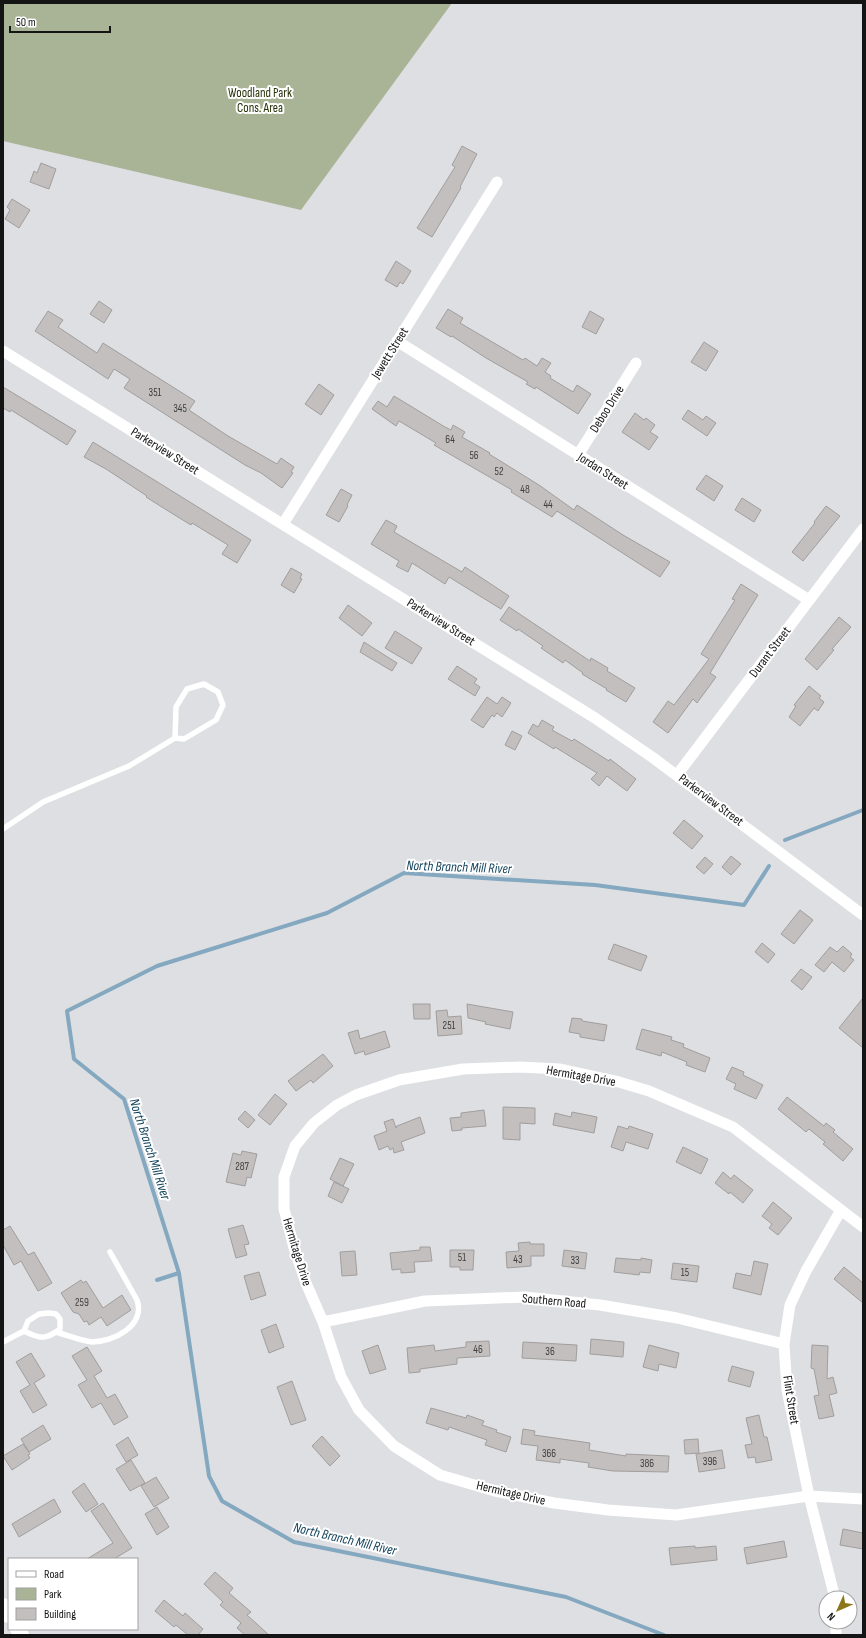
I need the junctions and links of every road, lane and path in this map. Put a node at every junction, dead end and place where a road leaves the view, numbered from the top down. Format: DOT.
graph roads {
  1 [pos="497,182"];
  2 [pos="397,341"];
  3 [pos="3,350"];
  4 [pos="636,363"];
  5 [pos="578,455"];
  6 [pos="283,524"];
  7 [pos="863,529"];
  8 [pos="809,600"];
  9 [pos="175,738"];
  10 [pos="677,775"];
  11 [pos="3,829"];
  12 [pos="863,915"];
  13 [pos="841,1210"];
  14 [pos="863,1227"];
  15 [pos="110,1252"];
  16 [pos="323,1322"];
  17 [pos="24,1332"];
  18 [pos="56,1332"];
  19 [pos="3,1342"];
  20 [pos="784,1344"];
  21 [pos="809,1496"];
  22 [pos="863,1499"];
  23 [pos="833,1590"];
  1 -- 2 [label="street, Jewett Street"];
  2 -- 5 [label="street, Jordan Street"];
  2 -- 6 [label="street, Jewett Street"];
  3 -- 6 [label="street, Parkerview Street"];
  4 -- 5 [label="street, Deboo Drive"];
  5 -- 8 [label="street, Jordan Street"];
  6 -- 10 [label="street, Parkerview Street"];
  7 -- 8 [label="street, Durant Street"];
  8 -- 10 [label="street, Durant Street"];
  9 -- 9 [label="lane"];
  9 -- 11 [label="lane"];
  10 -- 12 [label="street, Parkerview Street"];
  13 -- 14 [label="street, Hermitage Drive"];
  13 -- 16 [label="street, Hermitage Drive"];
  13 -- 20 [label="street, Flint Street"];
  15 -- 18 [label="lane"];
  16 -- 20 [label="street, Southern Road"];
  16 -- 21 [label="street, Hermitage Drive"];
  17 -- 18 [label="lane"];
  17 -- 18 [label="lane"];
  17 -- 19 [label="lane"];
  20 -- 21 [label="street, Flint Street"];
  21 -- 22 [label="street, Hermitage Drive"];
  21 -- 23 [label="street, Flint Street"];
}
